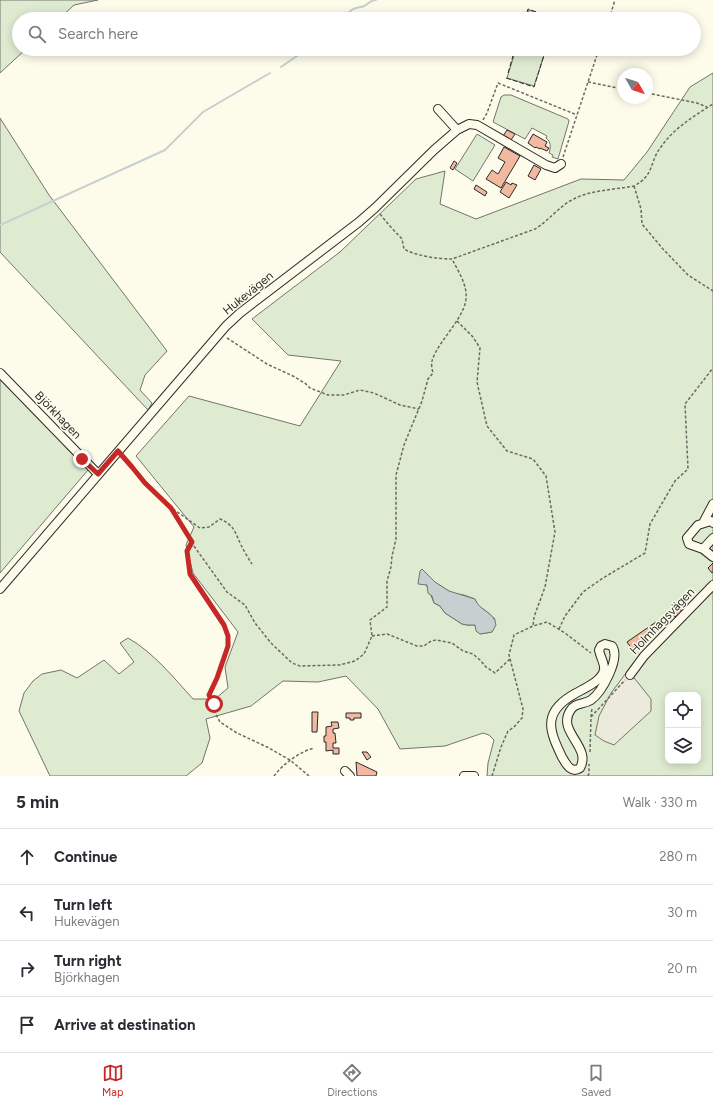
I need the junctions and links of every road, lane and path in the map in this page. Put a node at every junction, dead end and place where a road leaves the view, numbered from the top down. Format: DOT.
graph roads {
  1 [pos="615,0"];
  2 [pos="611,12"];
  3 [pos="597,56"];
  4 [pos="588,82"];
  5 [pos="617,88"];
  6 [pos="653,94"];
  7 [pos="713,104"];
  8 [pos="707,108"];
  9 [pos="438,110"];
  10 [pos="577,115"];
  11 [pos="479,126"];
  12 [pos="457,130"];
  13 [pos="561,164"];
  14 [pos="634,186"];
  15 [pos="375,208"];
  16 [pos="452,258"];
  17 [pos="713,291"];
  18 [pos="457,321"];
  19 [pos="220,334"];
  20 [pos="713,368"];
  21 [pos="0,373"];
  22 [pos="419,410"];
  23 [pos="118,451"];
  24 [pos="98,474"];
  25 [pos="713,504"];
  26 [pos="171,508"];
  27 [pos="703,523"];
  28 [pos="713,523"];
  29 [pos="713,538"];
  30 [pos="192,542"];
  31 [pos="703,549"];
  32 [pos="713,557"];
  33 [pos="252,564"];
  34 [pos="713,585"];
  35 [pos="0,589"];
  36 [pos="533,626"];
  37 [pos="559,629"];
  38 [pos="372,636"];
  39 [pos="596,657"];
  40 [pos="510,659"];
  41 [pos="630,675"];
  42 [pos="595,696"];
  43 [pos="591,716"];
  44 [pos="314,748"];
  45 [pos="590,752"];
  46 [pos="590,759"];
  47 [pos="290,760"];
  48 [pos="274,776"];
  49 [pos="309,776"];
  50 [pos="464,776"];
  51 [pos="474,776"];
  52 [pos="492,776"];
  53 [pos="588,776"];
  1 -- 2 [label="path"];
  3 -- 4 [label="path"];
  4 -- 5 [label="path"];
  4 -- 10 [label="path"];
  6 -- 8 [label="path"];
  7 -- 8 [label="path"];
  8 -- 14 [label="path"];
  9 -- 12 [label="street"];
  10 -- 11 [label="path"];
  10 -- 13 [label="path"];
  11 -- 12 [label="street, Hukevägen"];
  11 -- 13 [label="street"];
  12 -- 15 [label="street, Hukevägen"];
  14 -- 16 [label="path"];
  14 -- 17 [label="path"];
  15 -- 16 [label="path"];
  15 -- 19 [label="street, Hukevägen"];
  16 -- 18 [label="path"];
  18 -- 22 [label="path"];
  18 -- 36 [label="path"];
  19 -- 22 [label="path"];
  19 -- 23 [label="street, Hukevägen"];
  20 -- 37 [label="path"];
  21 -- 24 [label="street, Björkhagen"];
  22 -- 38 [label="path"];
  23 -- 24 [label="street, Hukevägen"];
  23 -- 26 [label="path"];
  24 -- 35 [label="street, Hukevägen"];
  25 -- 27 [label="street"];
  26 -- 30 [label="path"];
  26 -- 33 [label="path"];
  27 -- 28 [label="street"];
  27 -- 31 [label="street"];
  29 -- 31 [label="street"];
  30 -- 38 [label="path"];
  30 -- 47 [label="path"];
  31 -- 32 [label="street"];
  34 -- 41 [label="street, Holmhagsvägen"];
  36 -- 37 [label="path"];
  36 -- 40 [label="path"];
  37 -- 39 [label="path"];
  38 -- 40 [label="path"];
  40 -- 52 [label="path"];
  41 -- 43 [label="path"];
  42 -- 42 [label="street"];
  42 -- 43 [label="path"];
  43 -- 45 [label="path"];
  44 -- 47 [label="path"];
  46 -- 53 [label="path"];
  47 -- 48 [label="path"];
  47 -- 49 [label="path"];
  50 -- 51 [label="street"];
}
